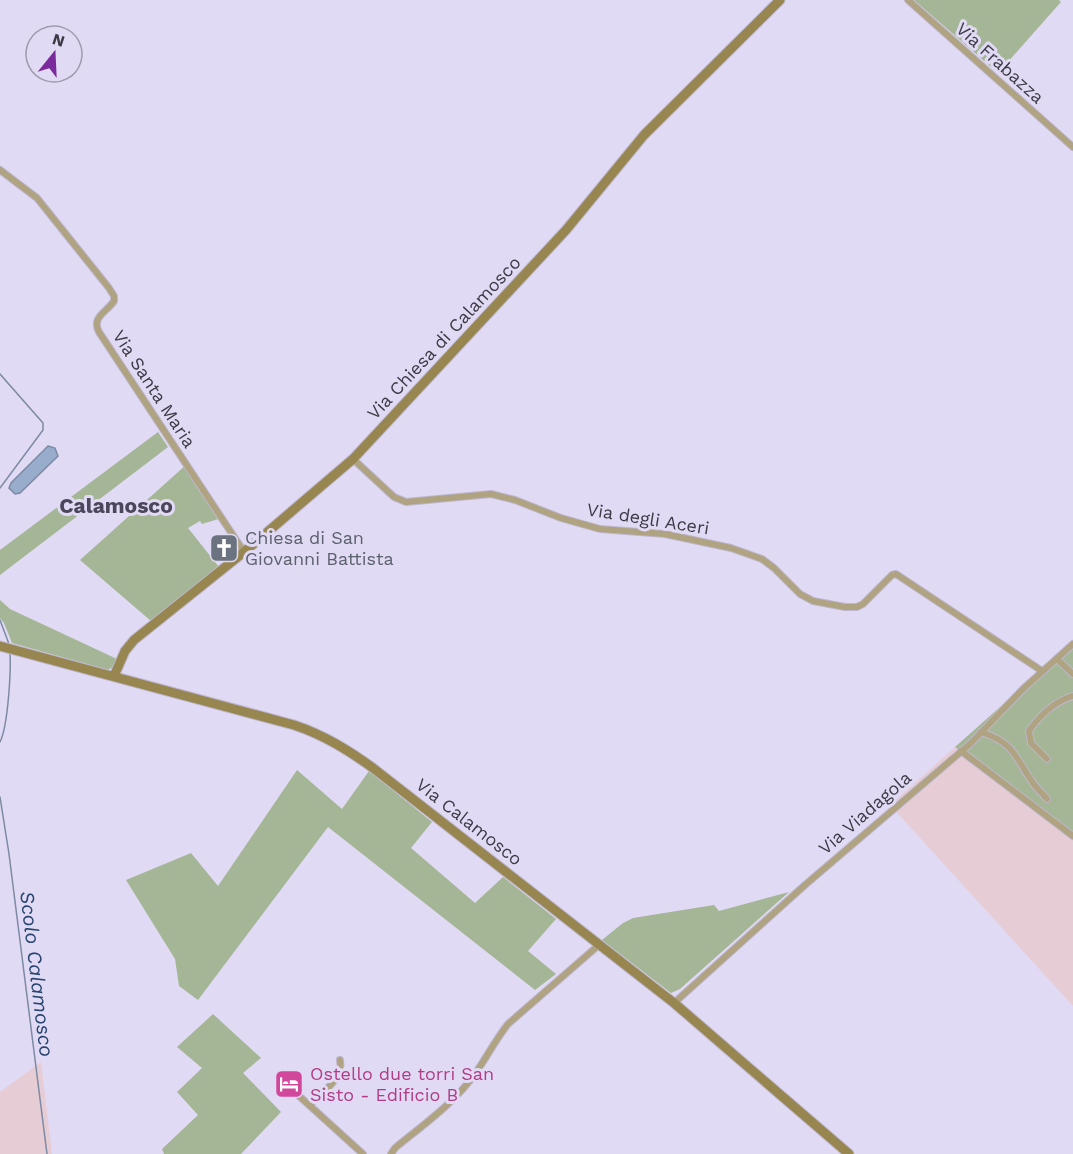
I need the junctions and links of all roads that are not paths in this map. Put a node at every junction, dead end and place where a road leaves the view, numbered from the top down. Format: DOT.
graph roads {
  1 [pos="780,0"];
  2 [pos="908,0"];
  3 [pos="1073,147"];
  4 [pos="0,170"];
  5 [pos="353,459"];
  6 [pos="244,552"];
  7 [pos="1073,644"];
  8 [pos="0,646"];
  9 [pos="1057,659"];
  10 [pos="1042,671"];
  11 [pos="1073,674"];
  12 [pos="114,676"];
  13 [pos="1073,696"];
  14 [pos="981,732"];
  15 [pos="961,751"];
  16 [pos="1047,759"];
  17 [pos="1047,799"];
  18 [pos="1073,836"];
  19 [pos="600,945"];
  20 [pos="674,1003"];
  21 [pos="340,1060"];
  22 [pos="298,1095"];
  23 [pos="309,1105"];
  24 [pos="363,1154"];
  25 [pos="391,1154"];
  26 [pos="849,1154"];
  1 -- 5 [label="street, Via Chiesa di Calamosco"];
  2 -- 3 [label="street, Via Frabazza"];
  4 -- 6 [label="street, Via Santa Maria"];
  5 -- 6 [label="street, Via Chiesa di Calamosco"];
  5 -- 10 [label="street, Via degli Aceri"];
  6 -- 12 [label="street, Via Chiesa di Calamosco"];
  7 -- 9 [label="street, Via Viadagola"];
  8 -- 12 [label="street, Via Calamosco"];
  9 -- 10 [label="street, Via Viadagola"];
  9 -- 11 [label="street"];
  10 -- 14 [label="street, Via Viadagola"];
  12 -- 19 [label="street, Via Calamosco"];
  13 -- 16 [label="street"];
  14 -- 15 [label="street, Via Viadagola"];
  14 -- 17 [label="street"];
  15 -- 18 [label="street"];
  15 -- 20 [label="street, Via Viadagola"];
  19 -- 20 [label="street, Via Calamosco"];
  19 -- 25 [label="street"];
  20 -- 26 [label="street, Via Calamosco"];
  21 -- 23 [label="street"];
  22 -- 23 [label="street"];
  23 -- 24 [label="street"];
}
